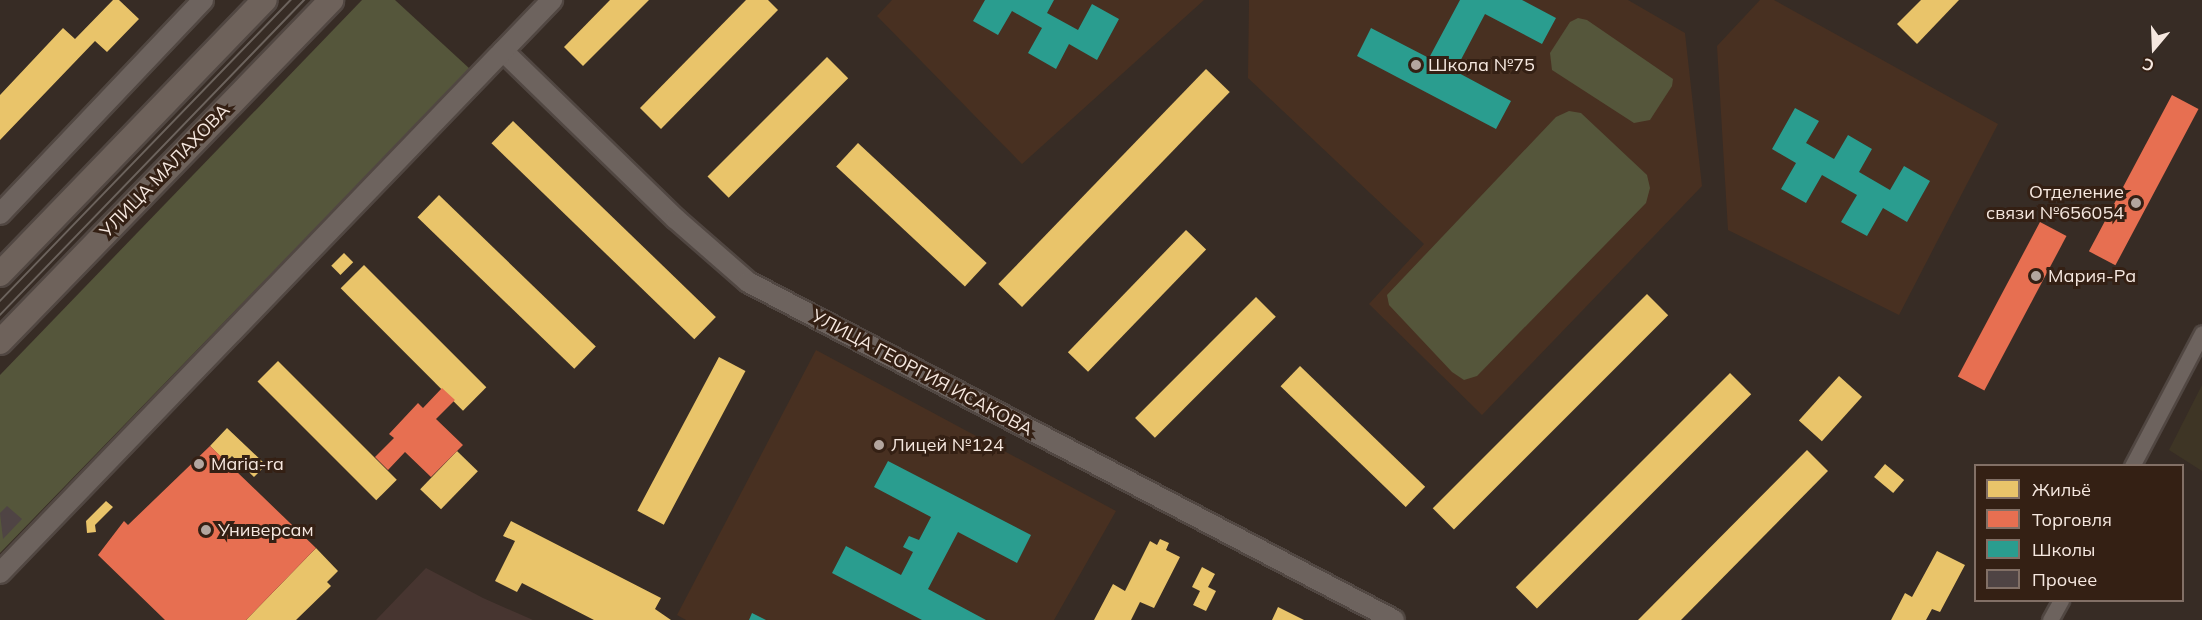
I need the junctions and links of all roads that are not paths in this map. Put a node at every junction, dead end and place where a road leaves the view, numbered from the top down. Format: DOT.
graph roads {
  1 [pos="203,0"];
  2 [pos="265,0"];
  3 [pos="331,0"];
  4 [pos="552,0"];
  5 [pos="503,51"];
  6 [pos="0,214"];
  7 [pos="0,274"];
  8 [pos="2202,333"];
  9 [pos="0,342"];
  10 [pos="2133,464"];
  11 [pos="0,573"];
  12 [pos="2060,602"];
  13 [pos="1394,620"];
  14 [pos="2050,620"];
  1 -- 6 [label="street"];
  2 -- 7 [label="main road"];
  3 -- 9 [label="main road, УЛИЦА МАЛАХОВА"];
  4 -- 5 [label="street"];
  5 -- 11 [label="street"];
  5 -- 13 [label="street, УЛИЦА ГЕОРГИЯ ИСАКОВА"];
  8 -- 10 [label="street"];
  12 -- 14 [label="street"];
}
